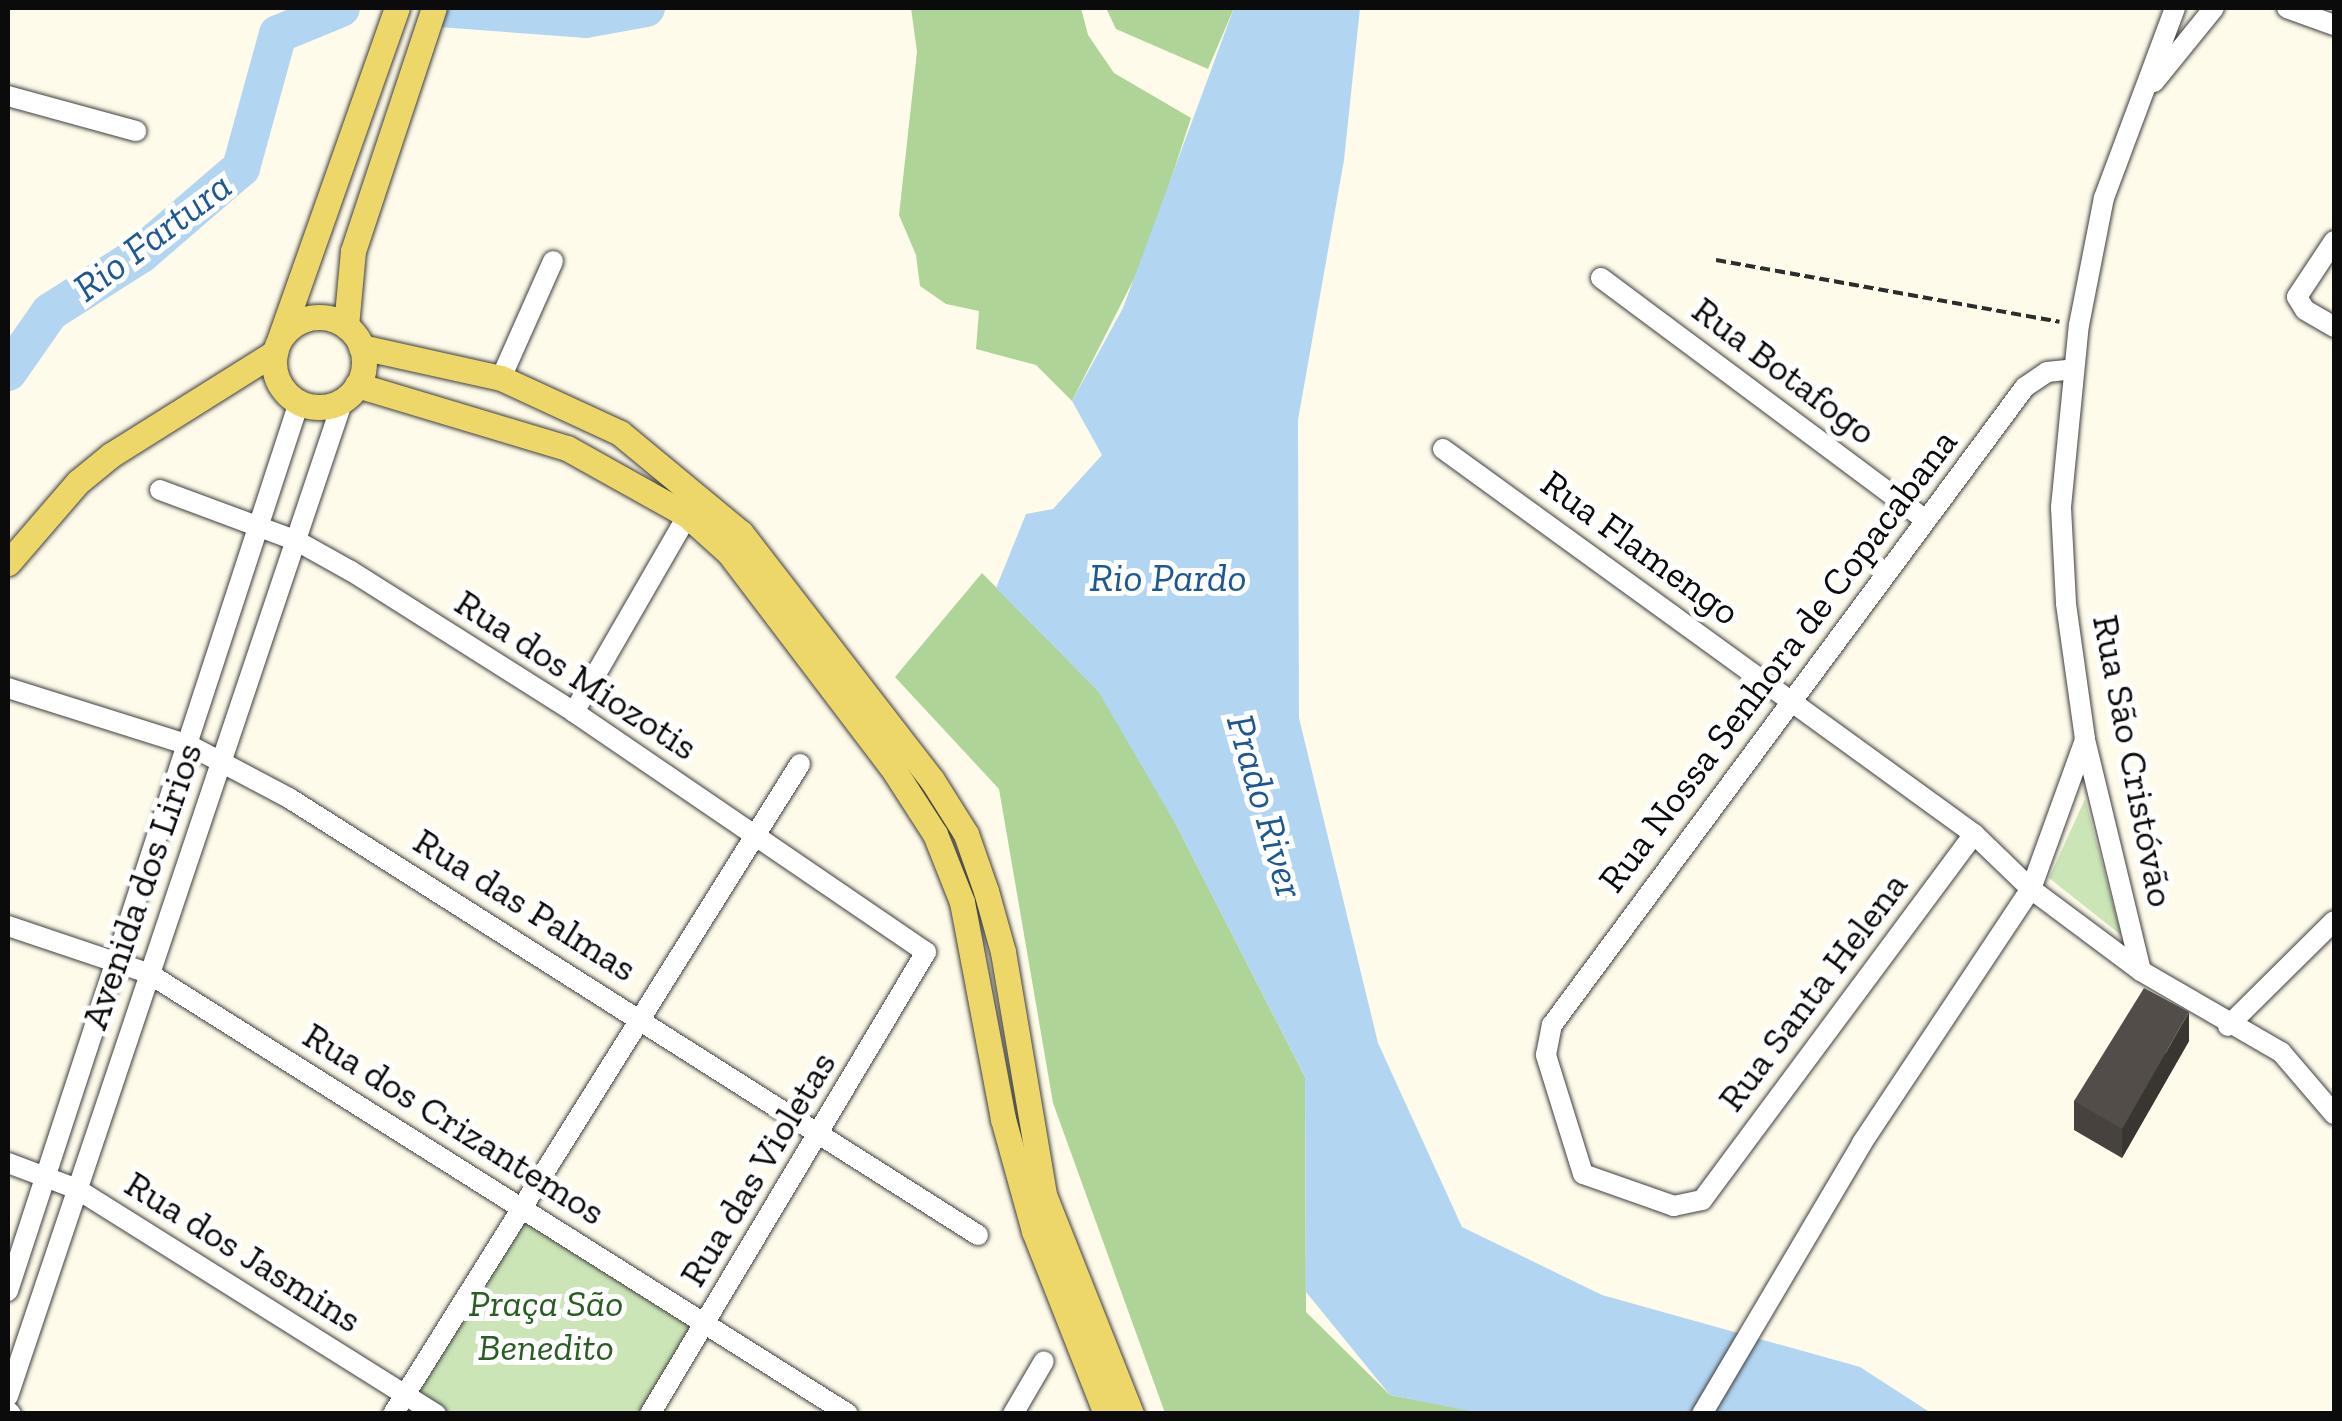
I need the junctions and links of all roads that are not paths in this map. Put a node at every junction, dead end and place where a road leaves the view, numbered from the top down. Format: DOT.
graph roads {
  1 [pos="397,8"];
  2 [pos="434,8"];
  3 [pos="2175,8"];
  4 [pos="2214,8"];
  5 [pos="2287,8"];
  6 [pos="2334,25"];
  7 [pos="2143,95"];
  8 [pos="8,96"];
  9 [pos="136,130"];
  10 [pos="2334,240"];
  11 [pos="552,261"];
  12 [pos="1601,278"];
  13 [pos="2334,328"];
  14 [pos="353,336"];
  15 [pos="278,345"];
  16 [pos="2074,369"];
  17 [pos="501,378"];
  18 [pos="279,382"];
  19 [pos="216,392"];
  20 [pos="350,392"];
  21 [pos="299,402"];
  22 [pos="1443,449"];
  23 [pos="160,490"];
  24 [pos="694,506"];
  25 [pos="1926,520"];
  26 [pos="261,528"];
  27 [pos="296,541"];
  28 [pos="8,564"];
  29 [pos="8,688"];
  30 [pos="1792,701"];
  31 [pos="574,712"];
  32 [pos="2085,739"];
  33 [pos="189,745"];
  34 [pos="222,763"];
  35 [pos="800,764"];
  36 [pos="1974,834"];
  37 [pos="757,837"];
  38 [pos="2031,888"];
  39 [pos="2334,921"];
  40 [pos="8,926"];
  41 [pos="926,960"];
  42 [pos="117,962"];
  43 [pos="2141,971"];
  44 [pos="148,973"];
  45 [pos="643,1021"];
  46 [pos="2228,1026"];
  47 [pos="2334,1114"];
  48 [pos="820,1134"];
  49 [pos="8,1164"];
  50 [pos="47,1175"];
  51 [pos="76,1189"];
  52 [pos="1708,1192"];
  53 [pos="519,1209"];
  54 [pos="978,1235"];
  55 [pos="8,1290"];
  56 [pos="706,1322"];
  57 [pos="1044,1361"];
  58 [pos="405,1395"];
  59 [pos="8,1396"];
  60 [pos="393,1414"];
  61 [pos="436,1414"];
  62 [pos="650,1414"];
  63 [pos="848,1414"];
  64 [pos="1013,1414"];
  65 [pos="1106,1414"];
  66 [pos="1131,1414"];
  67 [pos="1702,1414"];
  1 -- 15 [label="main road"];
  2 -- 14 [label="main road"];
  3 -- 7 [label="street, Rua São Cristóvão"];
  4 -- 7 [label="street"];
  5 -- 6 [label="street"];
  7 -- 16 [label="street, Rua São Cristóvão"];
  8 -- 9 [label="street"];
  10 -- 13 [label="street"];
  11 -- 17 [label="street"];
  12 -- 25 [label="street, Rua Botafogo"];
  14 -- 15 [label="main road"];
  14 -- 17 [label="main road"];
  14 -- 20 [label="main road"];
  15 -- 18 [label="main road"];
  15 -- 19 [label="main road"];
  16 -- 25 [label="street, Rua Nossa Senhora de Copacabana"];
  16 -- 32 [label="street, Rua São Cristóvão"];
  17 -- 24 [label="main road"];
  18 -- 19 [label="main road"];
  18 -- 21 [label="main road"];
  19 -- 28 [label="main road"];
  20 -- 21 [label="main road"];
  20 -- 24 [label="main road"];
  20 -- 27 [label="street, Avenida dos Lirios"];
  21 -- 26 [label="street, Avenida dos Lirios"];
  22 -- 30 [label="street, Rua Flamengo"];
  23 -- 26 [label="street, Rua dos Miozotis"];
  24 -- 31 [label="street"];
  24 -- 65 [label="main road"];
  24 -- 66 [label="main road"];
  25 -- 30 [label="street, Rua Nossa Senhora de Copacabana"];
  26 -- 27 [label="street, Rua dos Miozotis"];
  26 -- 33 [label="street, Avenida dos Lirios"];
  27 -- 31 [label="street, Rua dos Miozotis"];
  27 -- 34 [label="street, Avenida dos Lirios"];
  29 -- 33 [label="street, Rua das Palmas"];
  30 -- 36 [label="street, Rua Flamengo"];
  30 -- 52 [label="street, Rua Nossa Senhora de Copacabana"];
  31 -- 37 [label="street, Rua dos Miozotis"];
  32 -- 38 [label="street"];
  32 -- 43 [label="street, Rua São Cristóvão"];
  33 -- 34 [label="street, Rua das Palmas"];
  33 -- 42 [label="street, Avenida dos Lirios"];
  34 -- 44 [label="street, Avenida dos Lirios"];
  34 -- 45 [label="street, Rua das Palmas"];
  35 -- 37 [label="street"];
  36 -- 38 [label="street, Rua Flamengo"];
  36 -- 52 [label="street, Rua Santa Helena"];
  37 -- 41 [label="street, Rua dos Miozotis"];
  37 -- 45 [label="street"];
  38 -- 43 [label="street, Rua Flamengo"];
  38 -- 67 [label="street"];
  39 -- 46 [label="street"];
  40 -- 42 [label="street, Rua dos Crizantemos"];
  41 -- 48 [label="street, Rua das Violetas"];
  42 -- 44 [label="street, Rua dos Crizantemos"];
  42 -- 50 [label="street, Avenida dos Lirios"];
  43 -- 46 [label="street, Rua Flamengo"];
  44 -- 51 [label="street, Avenida dos Lirios"];
  44 -- 53 [label="street, Rua dos Crizantemos"];
  45 -- 48 [label="street, Rua das Palmas"];
  45 -- 53 [label="street"];
  46 -- 47 [label="street, Rua Flamengo"];
  48 -- 54 [label="street, Rua das Palmas"];
  48 -- 56 [label="street, Rua das Violetas"];
  49 -- 50 [label="street, Rua dos Jasmins"];
  50 -- 51 [label="street, Rua dos Jasmins"];
  50 -- 55 [label="street, Avenida dos Lirios"];
  51 -- 58 [label="street, Rua dos Jasmins"];
  51 -- 59 [label="street, Avenida dos Lirios"];
  53 -- 56 [label="street, Rua dos Crizantemos"];
  53 -- 58 [label="street"];
  56 -- 62 [label="street, Rua das Violetas"];
  56 -- 63 [label="street, Rua dos Crizantemos"];
  57 -- 64 [label="street"];
  58 -- 60 [label="street"];
  58 -- 61 [label="street, Rua dos Jasmins"];
}
